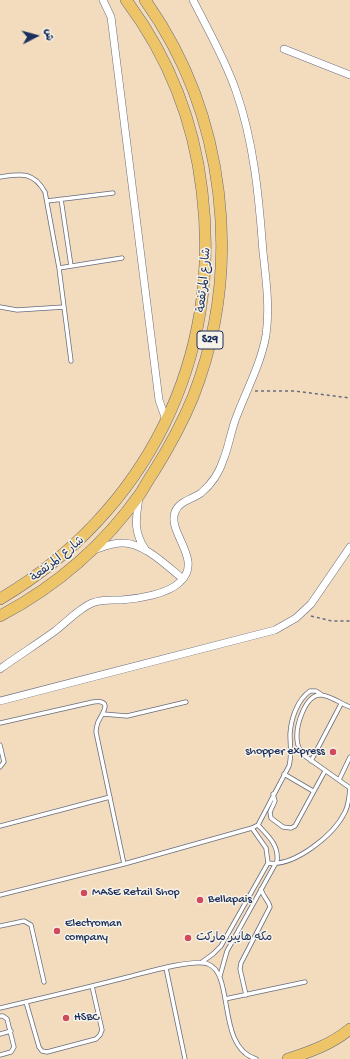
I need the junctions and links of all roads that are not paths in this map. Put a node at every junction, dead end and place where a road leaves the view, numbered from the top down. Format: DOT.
graph roads {
  1 [pos="103,0"];
  2 [pos="126,0"];
  3 [pos="145,0"];
  4 [pos="193,0"];
  5 [pos="284,49"];
  6 [pos="350,75"];
  7 [pos="0,177"];
  8 [pos="113,193"];
  9 [pos="61,199"];
  10 [pos="47,201"];
  11 [pos="122,258"];
  12 [pos="71,266"];
  13 [pos="59,268"];
  14 [pos="0,307"];
  15 [pos="64,307"];
  16 [pos="71,361"];
  17 [pos="167,420"];
  18 [pos="140,494"];
  19 [pos="350,547"];
  20 [pos="145,549"];
  21 [pos="91,551"];
  22 [pos="183,579"];
  23 [pos="0,598"];
  24 [pos="0,616"];
  25 [pos="0,669"];
  26 [pos="322,695"];
  27 [pos="0,702"];
  28 [pos="186,702"];
  29 [pos="341,704"];
  30 [pos="350,707"];
  31 [pos="103,714"];
  32 [pos="0,723"];
  33 [pos="0,745"];
  34 [pos="350,757"];
  35 [pos="312,761"];
  36 [pos="0,767"];
  37 [pos="325,770"];
  38 [pos="284,774"];
  39 [pos="339,780"];
  40 [pos="350,787"];
  41 [pos="313,792"];
  42 [pos="273,794"];
  43 [pos="110,797"];
  44 [pos="350,810"];
  45 [pos="344,814"];
  46 [pos="258,825"];
  47 [pos="0,826"];
  48 [pos="252,828"];
  49 [pos="268,863"];
  50 [pos="124,864"];
  51 [pos="276,864"];
  52 [pos="261,889"];
  53 [pos="0,895"];
  54 [pos="255,901"];
  55 [pos="267,902"];
  56 [pos="0,926"];
  57 [pos="202,962"];
  58 [pos="166,968"];
  59 [pos="220,976"];
  60 [pos="44,982"];
  61 [pos="305,982"];
  62 [pos="92,986"];
  63 [pos="246,994"];
  64 [pos="225,999"];
  65 [pos="26,1002"];
  66 [pos="0,1008"];
  67 [pos="0,1016"];
  68 [pos="350,1028"];
  69 [pos="11,1032"];
  70 [pos="0,1034"];
  71 [pos="0,1055"];
  72 [pos="185,1059"];
  73 [pos="256,1059"];
  74 [pos="288,1059"];
  1 -- 17 [label="street"];
  2 -- 17 [label="main road, شارع المرتفعة / S29"];
  3 -- 18 [label="main road, شارع المرتفعة / S29"];
  4 -- 22 [label="street"];
  5 -- 6 [label="street"];
  7 -- 10 [label="lane"];
  8 -- 9 [label="lane"];
  9 -- 10 [label="lane"];
  9 -- 12 [label="lane"];
  10 -- 13 [label="lane"];
  11 -- 12 [label="lane"];
  12 -- 13 [label="lane"];
  13 -- 15 [label="lane"];
  14 -- 15 [label="lane"];
  15 -- 16 [label="lane"];
  17 -- 23 [label="main road, شارع المرتفعة / S29"];
  18 -- 20 [label="street"];
  18 -- 21 [label="main road, شارع المرتفعة / S29"];
  19 -- 27 [label="street"];
  20 -- 21 [label="street"];
  20 -- 22 [label="street"];
  21 -- 24 [label="main road, شارع المرتفعة / S29"];
  22 -- 25 [label="street"];
  26 -- 29 [label="lane"];
  26 -- 35 [label="lane"];
  26 -- 38 [label="lane"];
  28 -- 31 [label="lane"];
  29 -- 30 [label="lane"];
  29 -- 35 [label="lane"];
  31 -- 32 [label="lane"];
  31 -- 43 [label="lane"];
  33 -- 36 [label="lane"];
  34 -- 39 [label="lane"];
  35 -- 37 [label="lane"];
  37 -- 39 [label="lane"];
  37 -- 41 [label="lane"];
  38 -- 41 [label="lane"];
  38 -- 42 [label="lane"];
  39 -- 40 [label="lane"];
  40 -- 45 [label="lane"];
  41 -- 42 [label="lane"];
  42 -- 46 [label="lane"];
  43 -- 47 [label="lane"];
  43 -- 50 [label="lane"];
  44 -- 45 [label="lane"];
  45 -- 51 [label="lane"];
  46 -- 48 [label="lane"];
  46 -- 51 [label="lane"];
  48 -- 49 [label="lane"];
  48 -- 50 [label="lane"];
  49 -- 51 [label="lane"];
  49 -- 57 [label="lane"];
  50 -- 53 [label="lane"];
  51 -- 52 [label="lane"];
  52 -- 54 [label="lane"];
  52 -- 55 [label="lane"];
  54 -- 55 [label="lane"];
  54 -- 59 [label="lane"];
  55 -- 63 [label="lane"];
  56 -- 60 [label="lane"];
  57 -- 58 [label="lane"];
  57 -- 59 [label="lane"];
  58 -- 62 [label="lane"];
  58 -- 72 [label="lane"];
  59 -- 64 [label="lane"];
  61 -- 63 [label="lane"];
  62 -- 65 [label="lane"];
  62 -- 65 [label="lane"];
  63 -- 64 [label="lane"];
  64 -- 73 [label="lane"];
  65 -- 66 [label="lane"];
  67 -- 69 [label="lane"];
  68 -- 74 [label="main road"];
  69 -- 70 [label="lane"];
  69 -- 71 [label="lane"];
}
